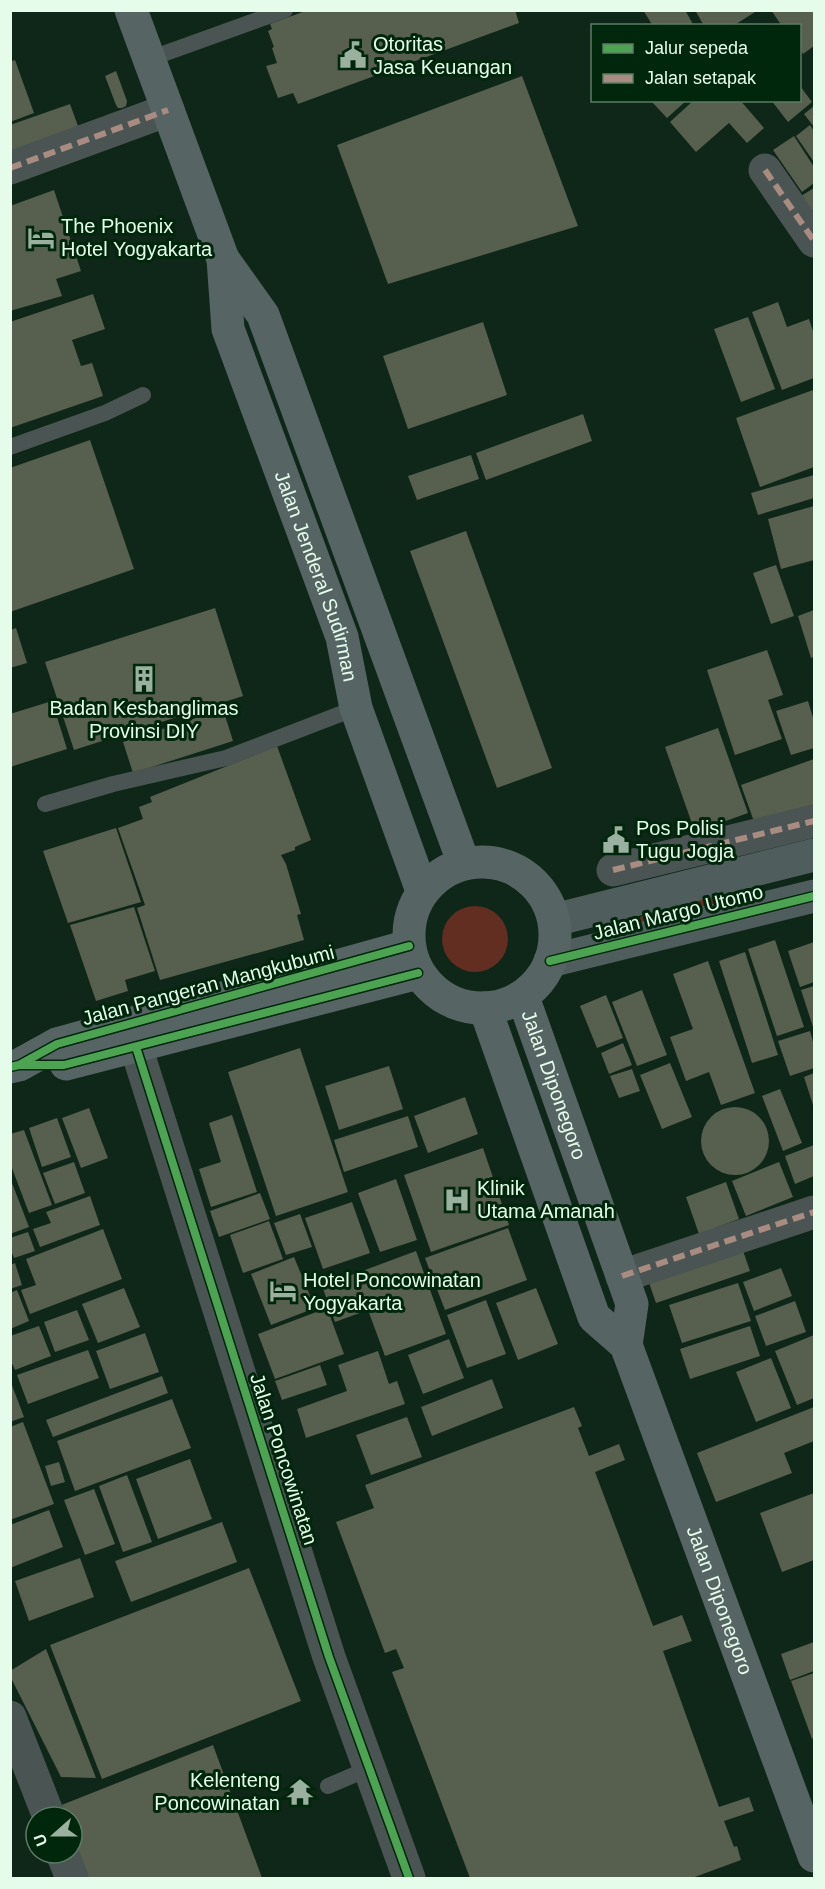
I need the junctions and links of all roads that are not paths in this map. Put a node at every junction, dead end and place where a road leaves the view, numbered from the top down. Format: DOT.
graph roads {
  1 [pos="131,10"];
  2 [pos="285,10"];
  3 [pos="149,59"];
  4 [pos="168,110"];
  5 [pos="10,168"];
  6 [pos="765,170"];
  7 [pos="814,241"];
  8 [pos="223,259"];
  9 [pos="143,395"];
  10 [pos="10,447"];
  11 [pos="342,527"];
  12 [pos="306,540"];
  13 [pos="356,708"];
  14 [pos="45,804"];
  15 [pos="814,820"];
  16 [pos="814,855"];
  17 [pos="464,864"];
  18 [pos="613,870"];
  19 [pos="755,870"];
  20 [pos="422,891"];
  21 [pos="814,896"];
  22 [pos="765,908"];
  23 [pos="554,920"];
  24 [pos="413,959"];
  25 [pos="550,961"];
  26 [pos="524,997"];
  27 [pos="485,1008"];
  28 [pos="136,1047"];
  29 [pos="15,1066"];
  30 [pos="814,1212"];
  31 [pos="622,1276"];
  32 [pos="626,1345"];
  33 [pos="10,1717"];
  34 [pos="370,1768"];
  35 [pos="328,1786"];
  36 [pos="44,1805"];
  37 [pos="814,1856"];
  38 [pos="409,1878"];
  1 -- 3 [label="main road, Jalan Jenderal Sudirman"];
  2 -- 3 [label="lane"];
  3 -- 4 [label="main road, Jalan Jenderal Sudirman"];
  4 -- 5 [label="street"];
  4 -- 8 [label="main road, Jalan Jenderal Sudirman"];
  6 -- 7 [label="street"];
  8 -- 11 [label="main road, Jalan Jenderal Sudirman"];
  8 -- 12 [label="main road, Jalan Jenderal Sudirman"];
  9 -- 10 [label="lane"];
  11 -- 12 [label="main road"];
  11 -- 17 [label="main road, Jalan Jenderal Sudirman"];
  12 -- 13 [label="main road, Jalan Jenderal Sudirman"];
  13 -- 14 [label="lane"];
  13 -- 20 [label="main road, Jalan Jenderal Sudirman"];
  15 -- 18 [label="street"];
  16 -- 19 [label="main road, Jalan Margo Utomo"];
  17 -- 20 [label="main road"];
  17 -- 23 [label="main road"];
  19 -- 22 [label="main road"];
  19 -- 23 [label="main road, Jalan Margo Utomo"];
  20 -- 24 [label="main road"];
  21 -- 22 [label="main road, Jalan Margo Utomo"];
  22 -- 25 [label="main road, Jalan Margo Utomo"];
  23 -- 25 [label="main road"];
  24 -- 27 [label="main road"];
  24 -- 28 [label="main road, Jalan Pangeran Mangkubumi"];
  24 -- 29 [label="main road, Jalan Pangeran Mangkubumi"];
  25 -- 26 [label="main road"];
  26 -- 27 [label="main road"];
  26 -- 31 [label="main road, Jalan Diponegoro"];
  27 -- 32 [label="main road, Jalan Diponegoro"];
  28 -- 29 [label="main road, Jalan Pangeran Mangkubumi"];
  28 -- 34 [label="street, Jalan Poncowinatan"];
  30 -- 31 [label="street"];
  31 -- 32 [label="main road, Jalan Diponegoro"];
  32 -- 37 [label="main road, Jalan Diponegoro"];
  33 -- 36 [label="street"];
  34 -- 35 [label="lane"];
  34 -- 38 [label="street, Jalan Poncowinatan"];
}
